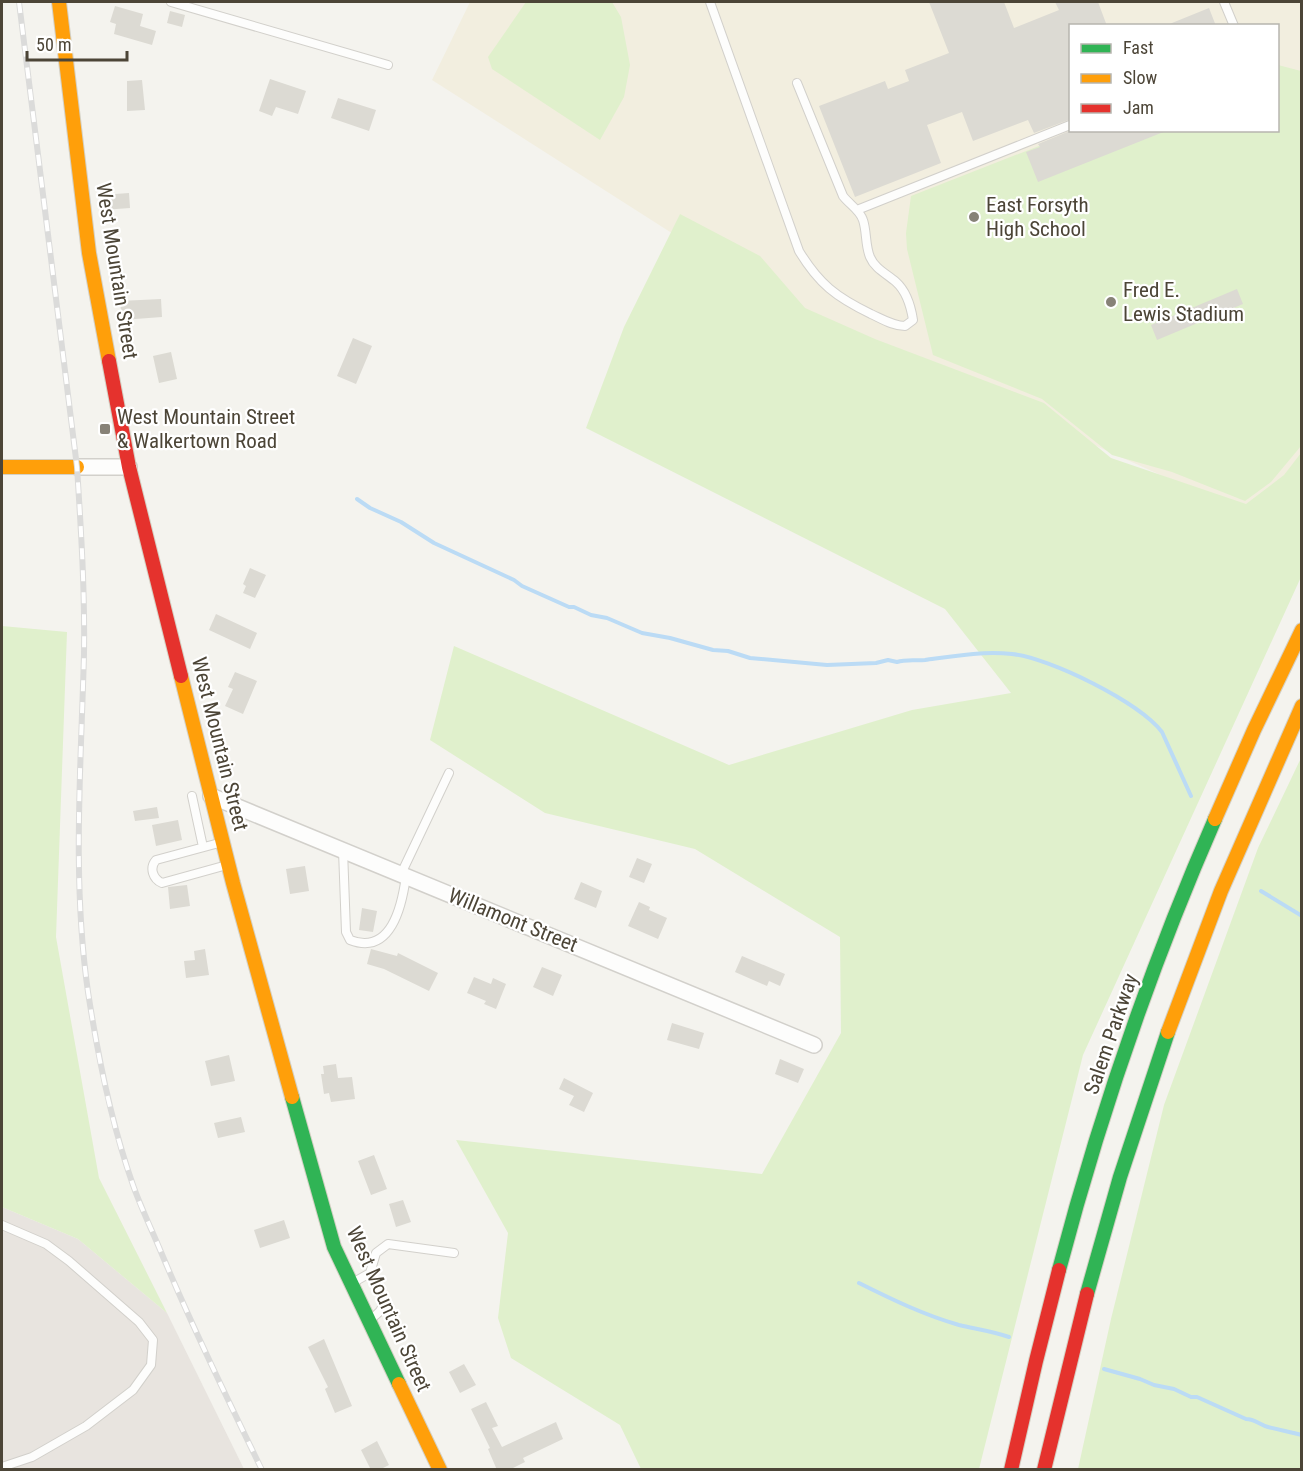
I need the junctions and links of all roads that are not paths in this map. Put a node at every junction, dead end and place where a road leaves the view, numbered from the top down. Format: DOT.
graph roads {
  1 [pos="59,2"];
  2 [pos="171,2"];
  3 [pos="710,2"];
  4 [pos="1224,2"];
  5 [pos="1233,24"];
  6 [pos="388,65"];
  7 [pos="797,83"];
  8 [pos="1069,126"];
  9 [pos="857,210"];
  10 [pos="129,466"];
  11 [pos="2,467"];
  12 [pos="77,467"];
  13 [pos="1302,630"];
  14 [pos="1302,706"];
  15 [pos="449,773"];
  16 [pos="192,796"];
  17 [pos="211,796"];
  18 [pos="223,843"];
  19 [pos="203,847"];
  20 [pos="343,850"];
  21 [pos="228,865"];
  22 [pos="404,875"];
  23 [pos="814,1045"];
  24 [pos="2,1225"];
  25 [pos="454,1253"];
  26 [pos="370,1273"];
  27 [pos="352,1284"];
  28 [pos="369,1320"];
  29 [pos="2,1467"];
  30 [pos="440,1470"];
  31 [pos="1011,1470"];
  32 [pos="1044,1470"];
  1 -- 10 [label="main road, West Mountain Street"];
  2 -- 6 [label="lane"];
  3 -- 9 [label="lane"];
  4 -- 5 [label="lane"];
  7 -- 9 [label="lane"];
  8 -- 9 [label="lane"];
  10 -- 12 [label="street"];
  10 -- 17 [label="main road, West Mountain Street"];
  11 -- 12 [label="main road"];
  13 -- 31 [label="main road, Salem Parkway"];
  14 -- 32 [label="main road"];
  15 -- 22 [label="lane"];
  16 -- 19 [label="lane"];
  17 -- 18 [label="main road, West Mountain Street"];
  17 -- 20 [label="street, Willamont Street"];
  18 -- 19 [label="lane"];
  18 -- 21 [label="main road, West Mountain Street"];
  19 -- 21 [label="lane"];
  20 -- 22 [label="street, Willamont Street"];
  20 -- 22 [label="lane"];
  21 -- 27 [label="main road, West Mountain Street"];
  22 -- 23 [label="street, Willamont Street"];
  24 -- 29 [label="lane"];
  25 -- 26 [label="lane"];
  26 -- 27 [label="lane"];
  26 -- 28 [label="lane"];
  27 -- 28 [label="main road, West Mountain Street"];
  28 -- 30 [label="main road, West Mountain Street"];
}
